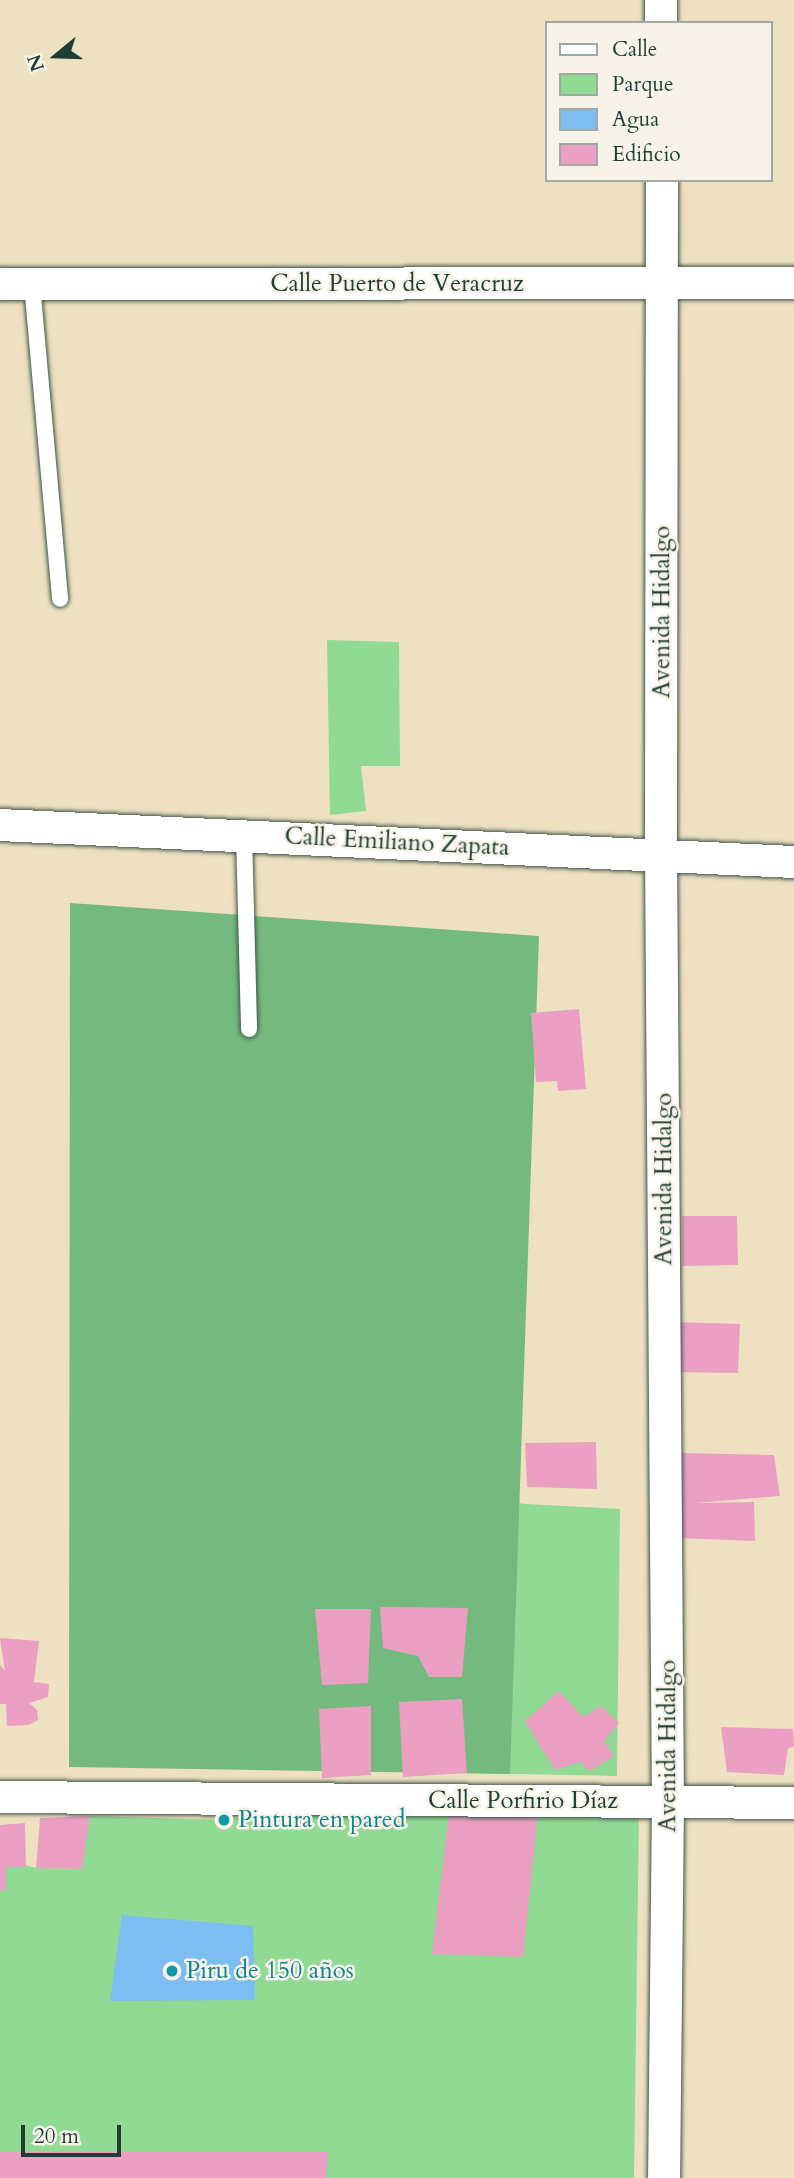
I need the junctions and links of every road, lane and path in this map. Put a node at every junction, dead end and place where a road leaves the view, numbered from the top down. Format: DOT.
graph roads {
  1 [pos="661,0"];
  2 [pos="661,21"];
  3 [pos="662,182"];
  4 [pos="794,283"];
  5 [pos="0,284"];
  6 [pos="32,284"];
  7 [pos="662,284"];
  8 [pos="60,599"];
  9 [pos="0,825"];
  10 [pos="244,835"];
  11 [pos="661,855"];
  12 [pos="794,862"];
  13 [pos="249,1030"];
  14 [pos="0,1797"];
  15 [pos="668,1802"];
  16 [pos="794,1803"];
  17 [pos="664,2178"];
  1 -- 2 [label="street"];
  3 -- 7 [label="street, Avenida Hidalgo"];
  4 -- 7 [label="street, Calle Puerto de Veracruz"];
  5 -- 6 [label="street, Calle Puerto de Veracruz"];
  6 -- 7 [label="street, Calle Puerto de Veracruz"];
  6 -- 8 [label="lane"];
  7 -- 11 [label="street, Avenida Hidalgo"];
  9 -- 10 [label="street, Calle Emiliano Zapata"];
  10 -- 11 [label="street, Calle Emiliano Zapata"];
  10 -- 13 [label="lane"];
  11 -- 12 [label="street, Calle Emiliano Zapata"];
  11 -- 15 [label="street, Avenida Hidalgo"];
  14 -- 15 [label="street, Calle Porfirio Díaz"];
  15 -- 16 [label="street, Calle Porfirio Díaz"];
  15 -- 17 [label="street, Avenida Hidalgo"];
}
